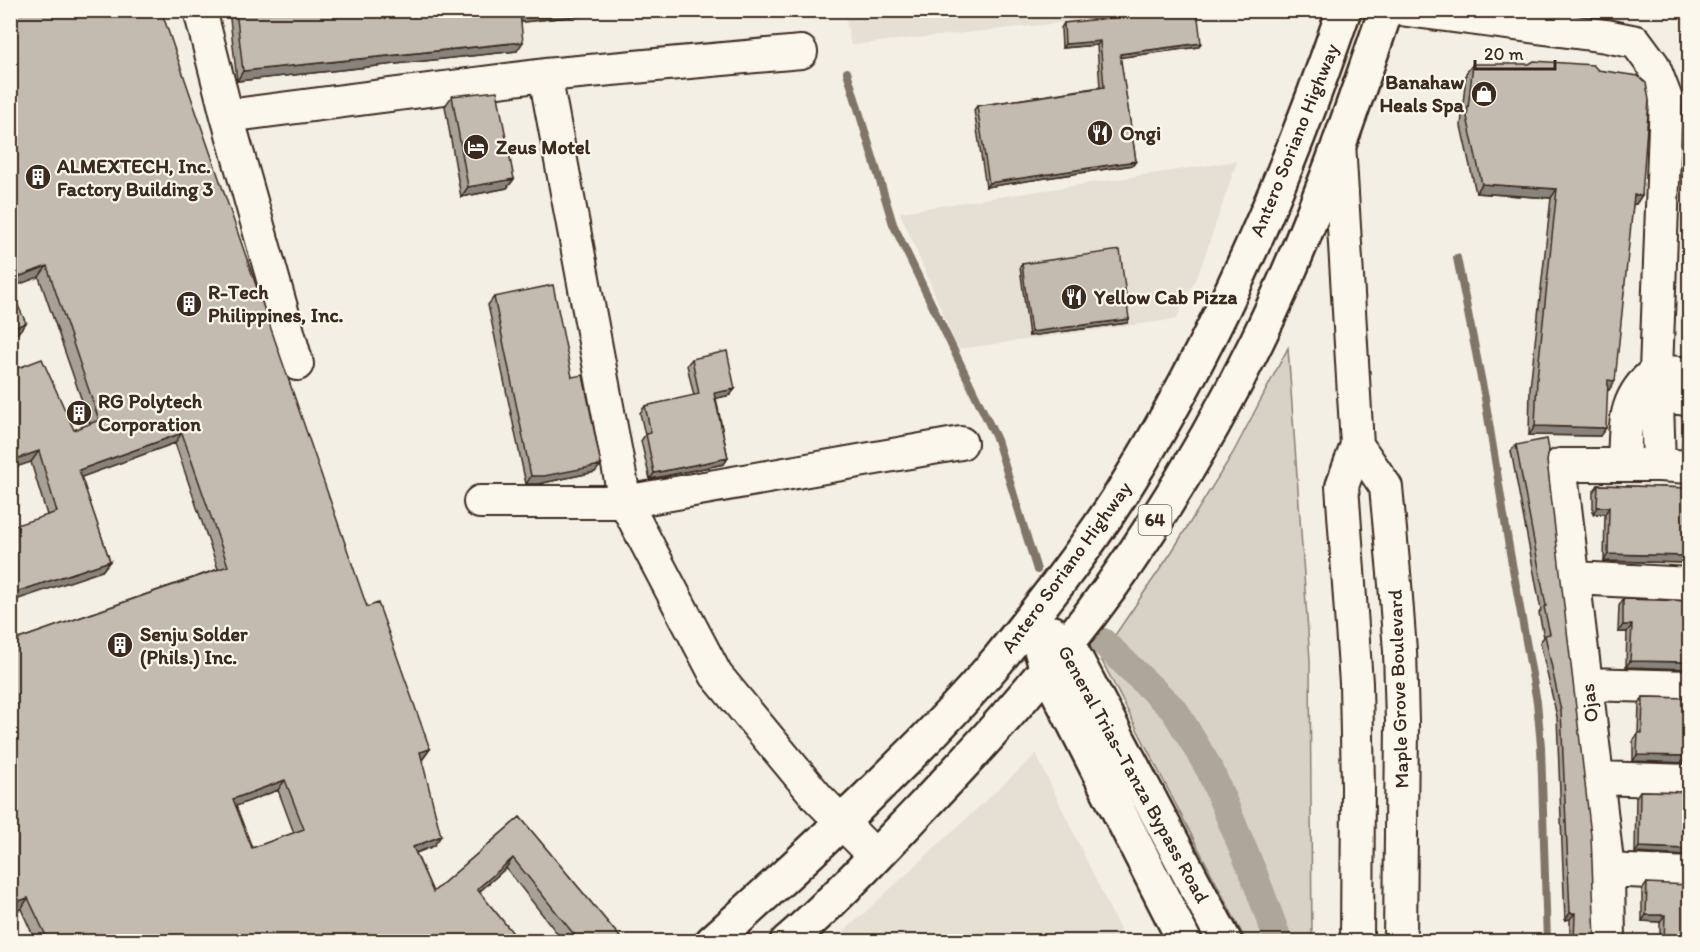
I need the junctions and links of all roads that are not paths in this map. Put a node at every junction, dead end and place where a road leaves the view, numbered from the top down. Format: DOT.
graph roads {
  1 [pos="200,10"];
  2 [pos="1344,10"];
  3 [pos="1386,10"];
  4 [pos="1407,10"];
  5 [pos="801,52"];
  6 [pos="545,75"];
  7 [pos="227,116"];
  8 [pos="1339,143"];
  9 [pos="297,364"];
  10 [pos="1689,374"];
  11 [pos="1656,384"];
  12 [pos="1689,399"];
  13 [pos="960,443"];
  14 [pos="1357,445"];
  15 [pos="1624,465"];
  16 [pos="1674,466"];
  17 [pos="480,502"];
  18 [pos="625,502"];
  19 [pos="1574,578"];
  20 [pos="1689,584"];
  21 [pos="1032,616"];
  22 [pos="1068,644"];
  23 [pos="1047,670"];
  24 [pos="1586,684"];
  25 [pos="1689,687"];
  26 [pos="1598,778"];
  27 [pos="1689,781"];
  28 [pos="841,824"];
  29 [pos="875,856"];
  30 [pos="1608,870"];
  31 [pos="1689,874"];
  32 [pos="712,942"];
  33 [pos="787,942"];
  34 [pos="1185,942"];
  35 [pos="1226,942"];
  36 [pos="1357,942"];
  37 [pos="1400,942"];
  38 [pos="1609,942"];
  1 -- 7 [label="street"];
  2 -- 21 [label="main road, Antero Soriano Highway / 64"];
  3 -- 8 [label="main road, Antero Soriano Highway / 64"];
  4 -- 11 [label="street"];
  5 -- 6 [label="street"];
  6 -- 7 [label="street"];
  6 -- 18 [label="street"];
  7 -- 9 [label="street"];
  8 -- 14 [label="street"];
  8 -- 22 [label="main road, Antero Soriano Highway / 64"];
  10 -- 11 [label="street"];
  11 -- 12 [label="street"];
  11 -- 15 [label="street"];
  11 -- 16 [label="street"];
  13 -- 18 [label="street"];
  14 -- 36 [label="street"];
  14 -- 37 [label="street, Maple Grove Boulevard"];
  15 -- 16 [label="street"];
  15 -- 19 [label="street, Ojas"];
  17 -- 18 [label="street"];
  18 -- 28 [label="street"];
  19 -- 20 [label="street"];
  19 -- 24 [label="street, Ojas"];
  21 -- 22 [label="main road, General Trias–Tanza Bypass Road"];
  21 -- 23 [label="main road, General Trias–Tanza Bypass Road"];
  21 -- 28 [label="main road, Antero Soriano Highway / 64"];
  22 -- 23 [label="main road, Antero Soriano Highway / 64"];
  22 -- 35 [label="main road, General Trias–Tanza Bypass Road"];
  23 -- 29 [label="main road, Antero Soriano Highway / 64"];
  23 -- 34 [label="main road, General Trias–Tanza Bypass Road"];
  24 -- 25 [label="street"];
  24 -- 26 [label="street, Ojas"];
  26 -- 27 [label="street"];
  26 -- 30 [label="street, Ojas"];
  28 -- 29 [label="street"];
  28 -- 32 [label="main road, Antero Soriano Highway / 64"];
  29 -- 33 [label="main road, Antero Soriano Highway / 64"];
  30 -- 31 [label="street"];
  30 -- 38 [label="street, Ojas"];
}
